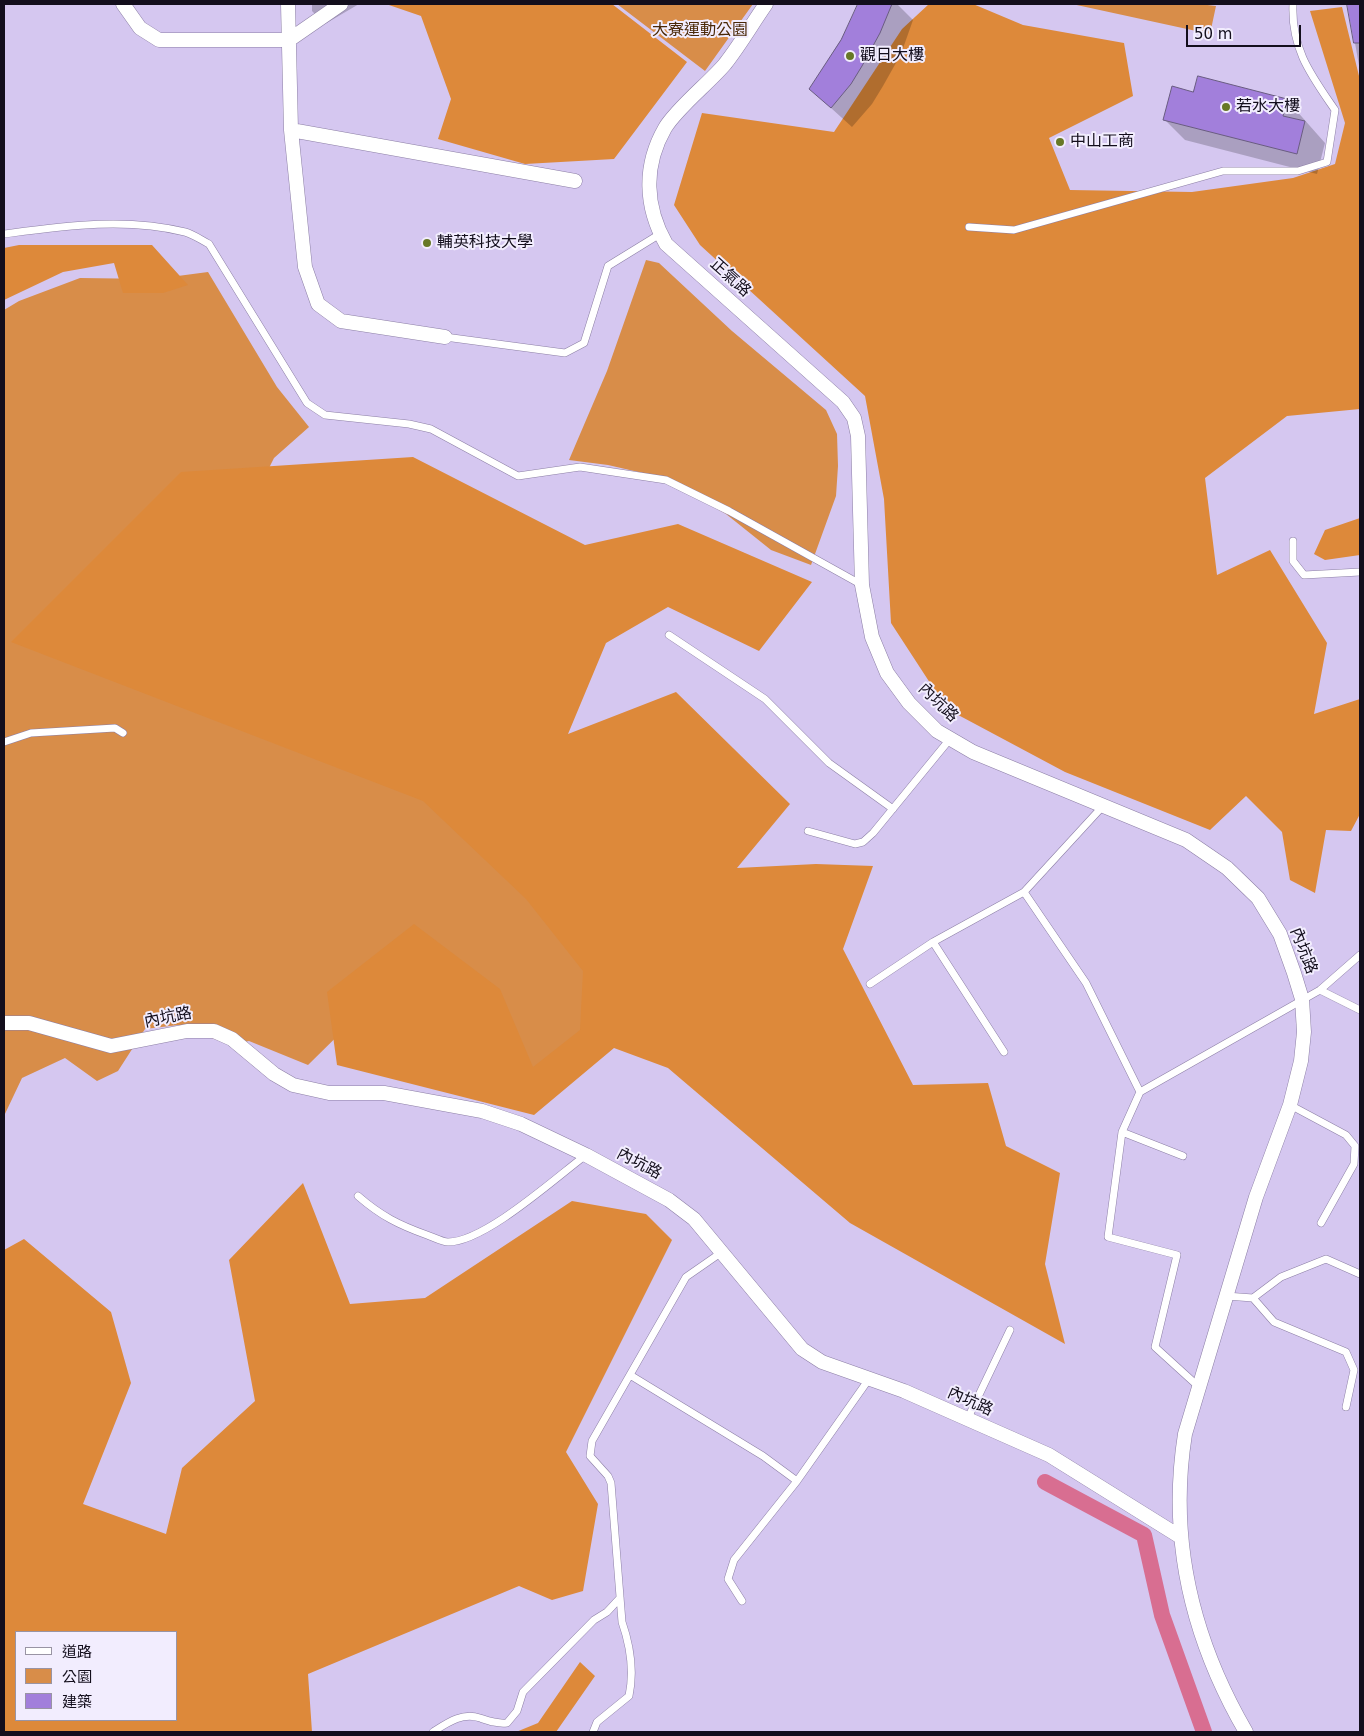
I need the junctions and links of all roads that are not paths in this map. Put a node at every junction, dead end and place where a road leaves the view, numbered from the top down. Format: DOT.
graph roads {
  1 [pos="123,4"];
  2 [pos="288,4"];
  3 [pos="341,4"];
  4 [pos="766,4"];
  5 [pos="1293,4"];
  6 [pos="289,40"];
  7 [pos="291,130"];
  8 [pos="575,182"];
  9 [pos="969,227"];
  10 [pos="4,234"];
  11 [pos="660,234"];
  12 [pos="445,337"];
  13 [pos="1293,541"];
  14 [pos="1360,572"];
  15 [pos="862,585"];
  16 [pos="669,635"];
  17 [pos="123,733"];
  18 [pos="950,739"];
  19 [pos="4,742"];
  20 [pos="1103,806"];
  21 [pos="893,809"];
  22 [pos="808,831"];
  23 [pos="1024,892"];
  24 [pos="933,942"];
  25 [pos="1360,956"];
  26 [pos="870,984"];
  27 [pos="1320,990"];
  28 [pos="1302,999"];
  29 [pos="1360,1010"];
  30 [pos="4,1023"];
  31 [pos="1004,1052"];
  32 [pos="1140,1092"];
  33 [pos="1290,1105"];
  34 [pos="1122,1132"];
  35 [pos="586,1155"];
  36 [pos="1183,1156"];
  37 [pos="358,1196"];
  38 [pos="1321,1223"];
  39 [pos="722,1251"];
  40 [pos="1360,1274"];
  41 [pos="1226,1296"];
  42 [pos="1253,1298"];
  43 [pos="1010,1330"];
  44 [pos="630,1375"];
  45 [pos="870,1378"];
  46 [pos="1199,1387"];
  47 [pos="1346,1408"];
  48 [pos="966,1420"];
  49 [pos="798,1481"];
  50 [pos="1179,1536"];
  51 [pos="620,1598"];
  52 [pos="742,1601"];
  53 [pos="433,1732"];
  54 [pos="593,1732"];
  55 [pos="1246,1732"];
  1 -- 6 [label="street"];
  2 -- 6 [label="street"];
  3 -- 6 [label="street"];
  4 -- 11 [label="street, 正氣路"];
  5 -- 9 [label="lane"];
  6 -- 7 [label="street"];
  7 -- 8 [label="street"];
  7 -- 12 [label="street"];
  10 -- 15 [label="lane"];
  11 -- 12 [label="lane"];
  11 -- 15 [label="street, 正氣路"];
  13 -- 14 [label="lane"];
  15 -- 18 [label="street, 內坑路"];
  16 -- 21 [label="lane"];
  17 -- 19 [label="lane"];
  18 -- 20 [label="street, 內坑路"];
  18 -- 21 [label="lane"];
  20 -- 23 [label="lane"];
  20 -- 28 [label="street, 內坑路"];
  21 -- 22 [label="lane"];
  23 -- 24 [label="lane"];
  23 -- 32 [label="lane"];
  24 -- 26 [label="lane"];
  24 -- 31 [label="lane"];
  25 -- 27 [label="lane"];
  27 -- 28 [label="lane"];
  27 -- 29 [label="lane"];
  28 -- 32 [label="lane"];
  28 -- 33 [label="street, 內坑路"];
  30 -- 35 [label="street, 內坑路"];
  32 -- 34 [label="lane"];
  33 -- 38 [label="lane"];
  33 -- 41 [label="street, 內坑路"];
  34 -- 36 [label="lane"];
  34 -- 46 [label="lane"];
  35 -- 37 [label="lane"];
  35 -- 39 [label="street, 內坑路"];
  39 -- 44 [label="lane"];
  39 -- 45 [label="street, 內坑路"];
  40 -- 42 [label="lane"];
  41 -- 42 [label="lane"];
  41 -- 46 [label="street, 內坑路"];
  42 -- 47 [label="lane"];
  43 -- 48 [label="lane"];
  44 -- 49 [label="lane"];
  44 -- 51 [label="lane"];
  45 -- 48 [label="street, 內坑路"];
  45 -- 49 [label="lane"];
  46 -- 50 [label="street, 內坑路"];
  48 -- 50 [label="street, 內坑路"];
  49 -- 52 [label="lane"];
  50 -- 55 [label="street, 內坑路"];
  51 -- 53 [label="lane"];
  51 -- 54 [label="lane"];
}
